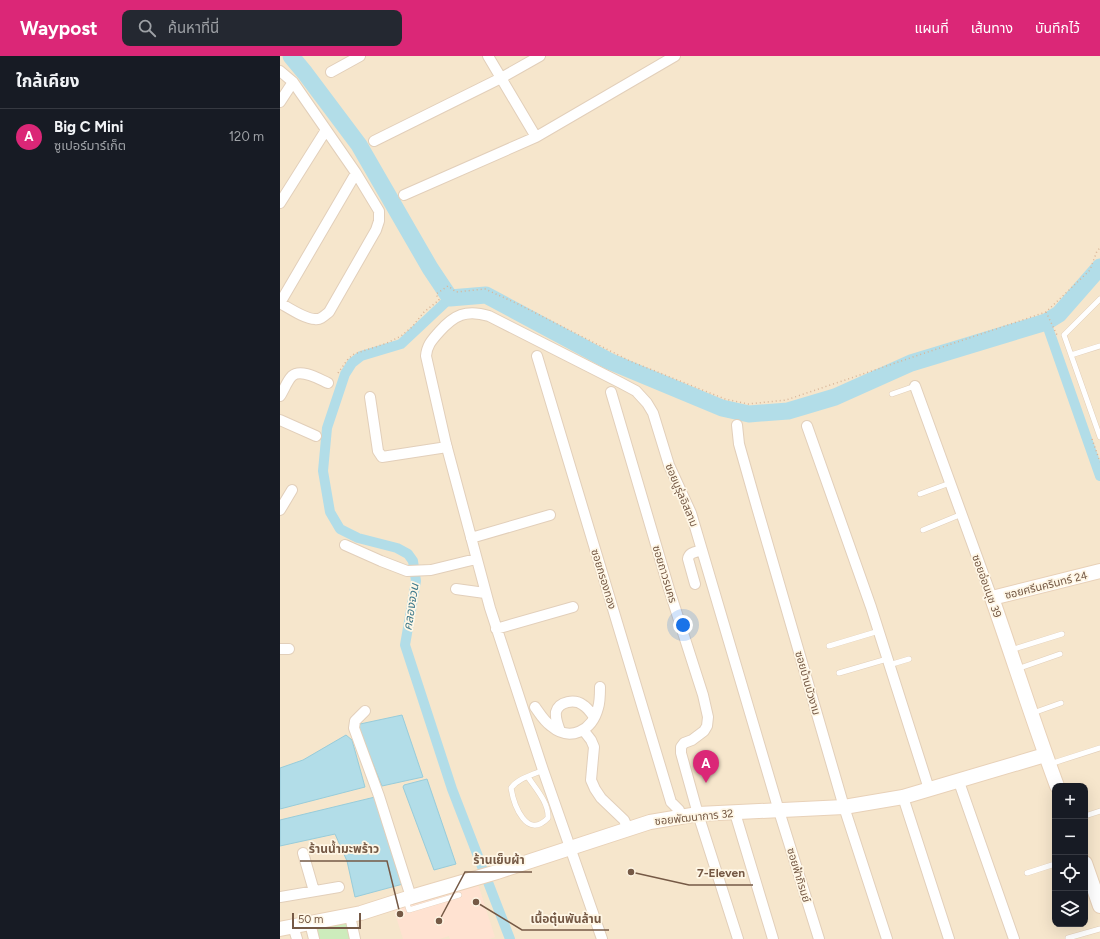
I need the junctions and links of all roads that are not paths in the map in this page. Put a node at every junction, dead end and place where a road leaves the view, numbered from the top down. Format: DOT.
graph roads {
  1 [pos="360,56"];
  2 [pos="488,56"];
  3 [pos="540,56"];
  4 [pos="675,56"];
  5 [pos="280,71"];
  6 [pos="332,72"];
  7 [pos="501,78"];
  8 [pos="293,82"];
  9 [pos="280,102"];
  10 [pos="326,130"];
  11 [pos="536,138"];
  12 [pos="374,140"];
  13 [pos="356,173"];
  14 [pos="404,195"];
  15 [pos="280,203"];
  16 [pos="1100,299"];
  17 [pos="280,303"];
  18 [pos="1100,346"];
  19 [pos="1072,355"];
  20 [pos="537,356"];
  21 [pos="328,383"];
  22 [pos="915,386"];
  23 [pos="611,392"];
  24 [pos="892,394"];
  25 [pos="280,396"];
  26 [pos="370,397"];
  27 [pos="280,420"];
  28 [pos="737,425"];
  29 [pos="807,426"];
  30 [pos="316,436"];
  31 [pos="1100,437"];
  32 [pos="447,448"];
  33 [pos="950,483"];
  34 [pos="292,490"];
  35 [pos="920,494"];
  36 [pos="280,510"];
  37 [pos="962,514"];
  38 [pos="550,515"];
  39 [pos="923,530"];
  40 [pos="471,538"];
  41 [pos="344,544"];
  42 [pos="702,550"];
  43 [pos="476,559"];
  44 [pos="1100,571"];
  45 [pos="695,584"];
  46 [pos="456,589"];
  47 [pos="485,593"];
  48 [pos="992,598"];
  49 [pos="573,607"];
  50 [pos="496,630"];
  51 [pos="879,631"];
  52 [pos="1062,634"];
  53 [pos="829,646"];
  54 [pos="1010,650"];
  55 [pos="1060,654"];
  56 [pos="909,658"];
  57 [pos="888,662"];
  58 [pos="1016,669"];
  59 [pos="839,673"];
  60 [pos="600,687"];
  61 [pos="1061,703"];
  62 [pos="535,707"];
  63 [pos="365,711"];
  64 [pos="1032,713"];
  65 [pos="594,717"];
  66 [pos="560,731"];
  67 [pos="584,731"];
  68 [pos="1100,748"];
  69 [pos="1047,760"];
  70 [pos="543,770"];
  71 [pos="528,777"];
  72 [pos="959,782"];
  73 [pos="1056,783"];
  74 [pos="930,789"];
  75 [pos="903,797"];
  76 [pos="671,802"];
  77 [pos="844,807"];
  78 [pos="779,811"];
  79 [pos="1100,811"];
  80 [pos="735,813"];
  81 [pos="698,814"];
  82 [pos="1088,815"];
  83 [pos="681,817"];
  84 [pos="666,818"];
  85 [pos="628,829"];
  86 [pos="570,847"];
  87 [pos="303,853"];
  88 [pos="1052,865"];
  89 [pos="1088,872"];
  90 [pos="1027,873"];
  91 [pos="339,887"];
  92 [pos="314,891"];
  93 [pos="280,898"];
  94 [pos="408,898"];
  95 [pos="1100,906"];
  96 [pos="350,916"];
  97 [pos="310,923"];
  98 [pos="1100,929"];
  99 [pos="290,932"];
  100 [pos="1068,938"];
  101 [pos="314,939"];
  102 [pos="355,939"];
  103 [pos="602,939"];
  104 [pos="738,939"];
  105 [pos="772,939"];
  106 [pos="819,939"];
  107 [pos="887,939"];
  108 [pos="949,939"];
  109 [pos="1014,939"];
  1 -- 6 [label="street"];
  2 -- 7 [label="street"];
  3 -- 7 [label="street"];
  4 -- 11 [label="street"];
  5 -- 8 [label="street"];
  7 -- 11 [label="street"];
  7 -- 12 [label="street"];
  8 -- 9 [label="street"];
  8 -- 10 [label="street"];
  10 -- 13 [label="street"];
  10 -- 15 [label="street"];
  11 -- 14 [label="street"];
  13 -- 17 [label="street"];
  13 -- 17 [label="street"];
  16 -- 19 [label="lane"];
  18 -- 19 [label="lane"];
  19 -- 31 [label="lane"];
  20 -- 76 [label="street, ซอยกรองทอง"];
  21 -- 25 [label="street"];
  22 -- 24 [label="lane"];
  22 -- 33 [label="street, ซอยอ่อนนุช 39"];
  23 -- 81 [label="street, ซอยถาวรนคร"];
  26 -- 32 [label="street"];
  27 -- 30 [label="street"];
  28 -- 77 [label="street, ซอยบ้านบัวงาม"];
  29 -- 51 [label="street"];
  32 -- 40 [label="street"];
  32 -- 42 [label="street, ซอยนูรุ่ลอิสลาม"];
  33 -- 35 [label="lane"];
  33 -- 37 [label="street, ซอยอ่อนนุช 39"];
  34 -- 36 [label="street"];
  37 -- 39 [label="lane"];
  37 -- 48 [label="street, ซอยอ่อนนุช 39"];
  38 -- 40 [label="street"];
  40 -- 43 [label="street"];
  41 -- 43 [label="street"];
  42 -- 45 [label="street"];
  42 -- 78 [label="street, ซอยนูรุ่ลอิสลาม"];
  43 -- 47 [label="street"];
  44 -- 48 [label="street, ซอยศรีนครินทร์ 24"];
  46 -- 47 [label="street"];
  47 -- 50 [label="street"];
  48 -- 54 [label="street, ซอยอ่อนนุช 39"];
  49 -- 50 [label="street"];
  50 -- 70 [label="street"];
  51 -- 53 [label="lane"];
  51 -- 57 [label="street"];
  52 -- 54 [label="lane"];
  54 -- 58 [label="street, ซอยอ่อนนุช 39"];
  55 -- 58 [label="lane"];
  56 -- 57 [label="lane"];
  57 -- 59 [label="lane"];
  57 -- 74 [label="street"];
  58 -- 64 [label="street, ซอยอ่อนนุช 39"];
  60 -- 65 [label="street"];
  61 -- 64 [label="lane"];
  62 -- 66 [label="street"];
  63 -- 94 [label="street"];
  64 -- 69 [label="street, ซอยอ่อนนุช 39"];
  65 -- 66 [label="street"];
  65 -- 67 [label="street"];
  66 -- 67 [label="street"];
  67 -- 85 [label="street"];
  68 -- 69 [label="lane"];
  69 -- 72 [label="street, ซอยพัฒนาการ 32"];
  69 -- 73 [label="street, ซอยอ่อนนุช 39"];
  70 -- 71 [label="lane"];
  70 -- 86 [label="street"];
  71 -- 71 [label="lane"];
  72 -- 74 [label="street, ซอยพัฒนาการ 32"];
  72 -- 109 [label="street"];
  74 -- 75 [label="street, ซอยพัฒนาการ 32"];
  75 -- 77 [label="street, ซอยพัฒนาการ 32"];
  75 -- 108 [label="street"];
  76 -- 83 [label="street, ซอยกรองทอง"];
  76 -- 84 [label="street"];
  77 -- 78 [label="street, ซอยพัฒนาการ 32"];
  77 -- 107 [label="street, ซอยบ้านบัวงาม"];
  78 -- 80 [label="street, ซอยพัฒนาการ 32"];
  78 -- 106 [label="street, ซอยฟ้าภิรมย์"];
  79 -- 82 [label="lane"];
  80 -- 81 [label="street, ซอยพัฒนาการ 32"];
  80 -- 105 [label="street"];
  81 -- 83 [label="street, ซอยพัฒนาการ 32"];
  81 -- 104 [label="street"];
  83 -- 84 [label="street, ซอยพัฒนาการ 32"];
  84 -- 85 [label="street, ซอยพัฒนาการ 32"];
  85 -- 86 [label="street, ซอยพัฒนาการ 32"];
  86 -- 94 [label="street, ซอยพัฒนาการ 32"];
  86 -- 103 [label="street"];
  87 -- 92 [label="street"];
  88 -- 90 [label="lane"];
  89 -- 95 [label="street"];
  91 -- 92 [label="street"];
  92 -- 93 [label="street"];
  94 -- 96 [label="street, ซอยพัฒนาการ 32"];
  96 -- 97 [label="street, ซอยพัฒนาการ 32"];
  96 -- 102 [label="street"];
  97 -- 99 [label="street, ซอยพัฒนาการ 32"];
  97 -- 101 [label="street"];
  98 -- 100 [label="lane"];
}
